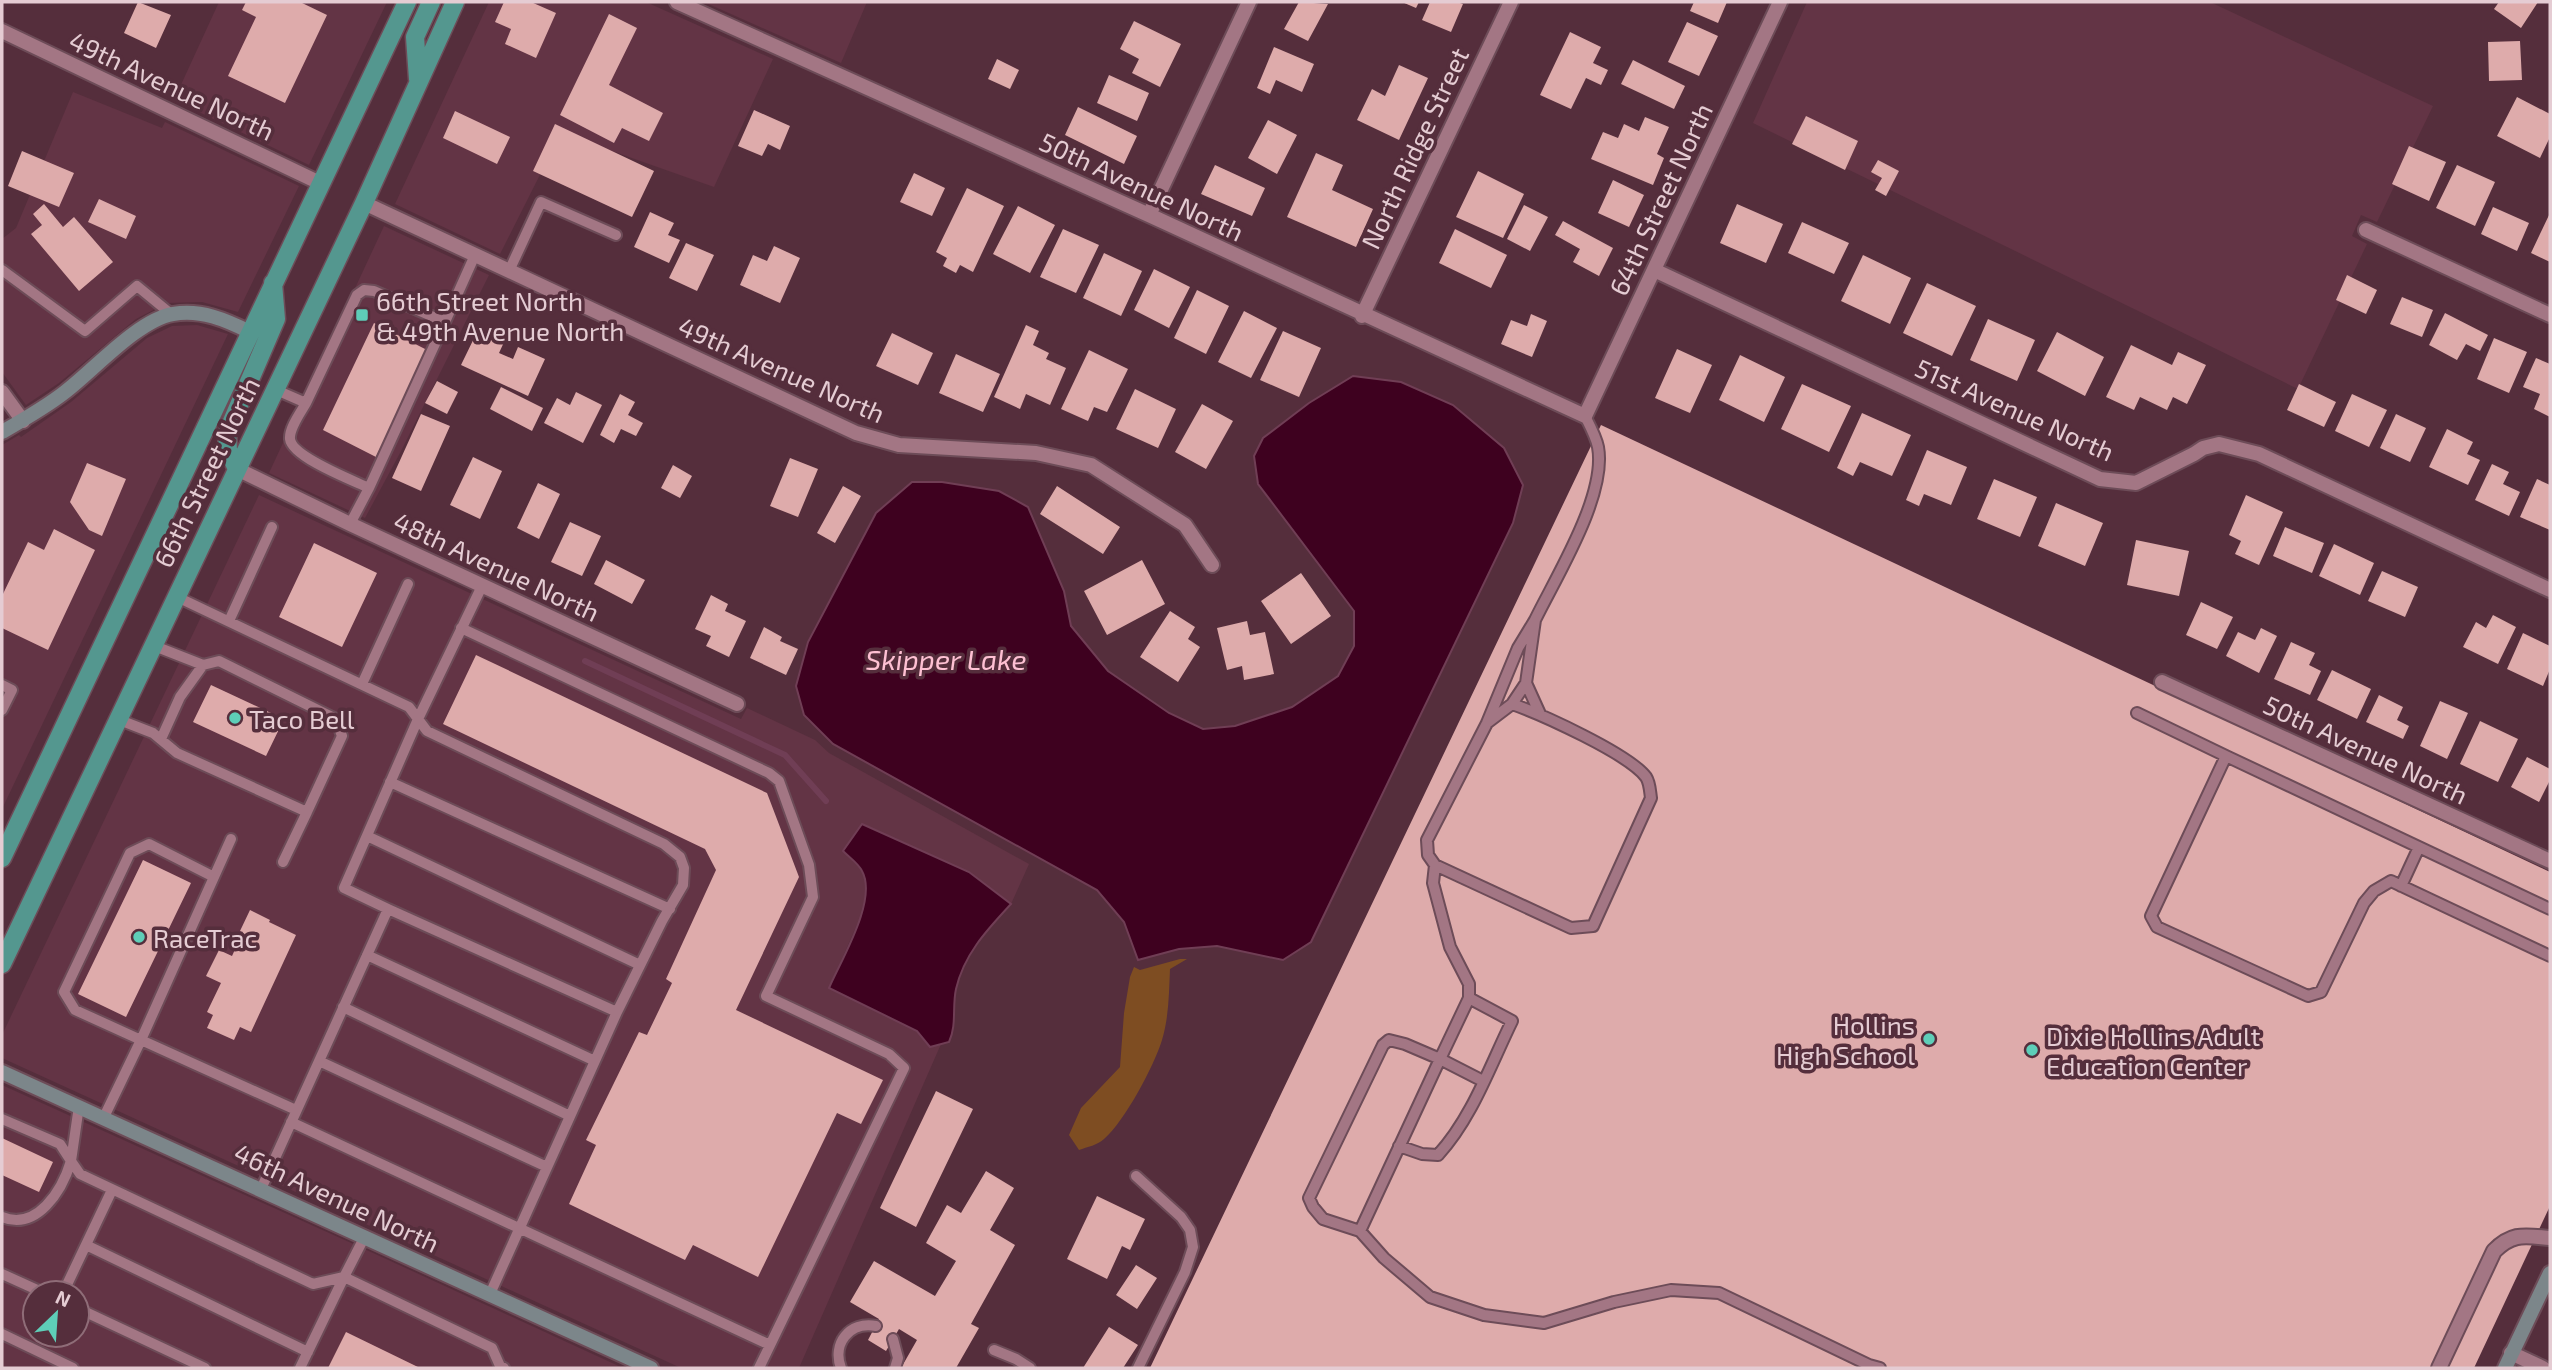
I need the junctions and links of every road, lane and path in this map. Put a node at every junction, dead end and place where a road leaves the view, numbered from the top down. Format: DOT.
graph roads {
  1 [pos="407,2"];
  2 [pos="431,2"];
  3 [pos="455,2"];
  4 [pos="677,2"];
  5 [pos="1249,2"];
  6 [pos="1511,2"];
  7 [pos="1780,2"];
  8 [pos="2,31"];
  9 [pos="418,83"];
  10 [pos="320,183"];
  11 [pos="364,203"];
  12 [pos="1149,215"];
  13 [pos="2366,230"];
  14 [pos="617,235"];
  15 [pos="475,255"];
  16 [pos="2,270"];
  17 [pos="1654,270"];
  18 [pos="509,271"];
  19 [pos="273,283"];
  20 [pos="171,314"];
  21 [pos="2550,315"];
  22 [pos="1363,316"];
  23 [pos="445,322"];
  24 [pos="250,332"];
  25 [pos="274,389"];
  26 [pos="2,392"];
  27 [pos="306,403"];
  28 [pos="1586,416"];
  29 [pos="23,421"];
  30 [pos="2,432"];
  31 [pos="237,469"];
  32 [pos="369,488"];
  33 [pos="350,524"];
  34 [pos="272,527"];
  35 [pos="1212,565"];
  36 [pos="408,584"];
  37 [pos="482,586"];
  38 [pos="2550,590"];
  39 [pos="175,596"];
  40 [pos="1535,620"];
  41 [pos="229,621"];
  42 [pos="461,628"];
  43 [pos="152,645"];
  44 [pos="204,665"];
  45 [pos="1526,682"];
  46 [pos="2162,682"];
  47 [pos="362,684"];
  48 [pos="2,685"];
  49 [pos="737,704"];
  50 [pos="1511,704"];
  51 [pos="2,710"];
  52 [pos="1540,713"];
  53 [pos="2137,713"];
  54 [pos="117,719"];
  55 [pos="418,719"];
  56 [pos="1487,723"];
  57 [pos="161,739"];
  58 [pos="2226,756"];
  59 [pos="390,782"];
  60 [pos="307,812"];
  61 [pos="367,836"];
  62 [pos="231,839"];
  63 [pos="2419,847"];
  64 [pos="2,858"];
  65 [pos="2550,861"];
  66 [pos="283,862"];
  67 [pos="1435,865"];
  68 [pos="214,877"];
  69 [pos="2401,886"];
  70 [pos="388,909"];
  71 [pos="670,909"];
  72 [pos="2550,909"];
  73 [pos="367,955"];
  74 [pos="2550,956"];
  75 [pos="2,964"];
  76 [pos="640,965"];
  77 [pos="1469,998"];
  78 [pos="343,1007"];
  79 [pos="617,1012"];
  80 [pos="141,1041"];
  81 [pos="1440,1059"];
  82 [pos="318,1061"];
  83 [pos="595,1061"];
  84 [pos="2,1072"];
  85 [pos="1483,1081"];
  86 [pos="79,1106"];
  87 [pos="296,1110"];
  88 [pos="570,1116"];
  89 [pos="104,1117"];
  90 [pos="2,1119"];
  91 [pos="291,1122"];
  92 [pos="1399,1146"];
  93 [pos="71,1161"];
  94 [pos="547,1167"];
  95 [pos="1136,1176"];
  96 [pos="261,1189"];
  97 [pos="112,1190"];
  98 [pos="2,1217"];
  99 [pos="520,1228"];
  100 [pos="1360,1231"];
  101 [pos="365,1236"];
  102 [pos="2550,1238"];
  103 [pos="86,1245"];
  104 [pos="2550,1273"];
  105 [pos="2,1274"];
  106 [pos="344,1278"];
  107 [pos="70,1279"];
  108 [pos="21,1283"];
  109 [pos="490,1294"];
  110 [pos="91,1315"];
  111 [pos="876,1326"];
  112 [pos="2,1334"];
  113 [pos="893,1339"];
  114 [pos="770,1345"];
  115 [pos="994,1350"];
  116 [pos="308,1352"];
  117 [pos="2511,1353"];
  118 [pos="631,1364"];
  119 [pos="73,1368"];
  120 [pos="205,1368"];
  121 [pos="300,1368"];
  122 [pos="504,1368"];
  123 [pos="651,1368"];
  124 [pos="759,1368"];
  125 [pos="839,1368"];
  126 [pos="895,1368"];
  127 [pos="1030,1368"];
  128 [pos="1138,1368"];
  129 [pos="1880,1368"];
  130 [pos="2439,1368"];
  131 [pos="2505,1368"];
  132 [pos="2543,1368"];
  1 -- 10 [label="main road, 66th Street North"];
  2 -- 9 [label="main road"];
  3 -- 9 [label="main road, 66th Street North"];
  4 -- 12 [label="street, 50th Avenue North"];
  5 -- 12 [label="street"];
  6 -- 22 [label="street, North Ridge Street"];
  7 -- 17 [label="street, 64th Street North"];
  8 -- 10 [label="street, 49th Avenue North"];
  9 -- 11 [label="main road, 66th Street North"];
  10 -- 19 [label="main road, 66th Street North"];
  11 -- 15 [label="street, 49th Avenue North"];
  11 -- 25 [label="main road, 66th Street North"];
  12 -- 22 [label="street, 50th Avenue North"];
  13 -- 21 [label="street"];
  14 -- 18 [label="lane"];
  15 -- 18 [label="street, 49th Avenue North"];
  15 -- 23 [label="lane"];
  16 -- 20 [label="lane"];
  17 -- 28 [label="street, 64th Street North"];
  17 -- 38 [label="street, 51st Avenue North"];
  18 -- 35 [label="street, 49th Avenue North"];
  19 -- 24 [label="main road, 66th Street North"];
  19 -- 31 [label="main road"];
  20 -- 24 [label="street"];
  20 -- 29 [label="street"];
  22 -- 28 [label="street, 50th Avenue North"];
  23 -- 27 [label="lane"];
  23 -- 32 [label="lane"];
  24 -- 64 [label="main road, 66th Street North"];
  25 -- 27 [label="lane"];
  25 -- 31 [label="main road, 66th Street North"];
  26 -- 29 [label="street"];
  27 -- 32 [label="lane"];
  28 -- 40 [label="lane"];
  29 -- 30 [label="street"];
  31 -- 33 [label="street, 48th Avenue North"];
  31 -- 39 [label="main road, 66th Street North"];
  32 -- 33 [label="lane"];
  33 -- 37 [label="street, 48th Avenue North"];
  34 -- 41 [label="lane"];
  36 -- 47 [label="lane"];
  37 -- 42 [label="lane"];
  37 -- 49 [label="street, 48th Avenue North"];
  39 -- 41 [label="lane"];
  39 -- 43 [label="main road, 66th Street North"];
  40 -- 45 [label="lane"];
  40 -- 56 [label="lane"];
  41 -- 47 [label="lane"];
  42 -- 55 [label="lane"];
  42 -- 114 [label="lane"];
  43 -- 44 [label="lane"];
  43 -- 54 [label="main road, 66th Street North"];
  44 -- 57 [label="lane"];
  44 -- 60 [label="lane"];
  45 -- 50 [label="lane"];
  45 -- 52 [label="lane"];
  46 -- 65 [label="street, 50th Avenue North"];
  47 -- 55 [label="lane"];
  48 -- 51 [label="lane"];
  50 -- 52 [label="lane"];
  50 -- 56 [label="lane"];
  52 -- 67 [label="lane"];
  53 -- 58 [label="lane"];
  54 -- 57 [label="lane"];
  54 -- 75 [label="main road, 66th Street North"];
  55 -- 59 [label="lane"];
  55 -- 71 [label="lane"];
  56 -- 67 [label="lane"];
  57 -- 60 [label="lane"];
  58 -- 63 [label="lane"];
  58 -- 69 [label="lane"];
  59 -- 61 [label="lane"];
  59 -- 71 [label="lane"];
  60 -- 66 [label="lane"];
  61 -- 70 [label="lane"];
  61 -- 76 [label="lane"];
  62 -- 68 [label="lane"];
  63 -- 69 [label="lane"];
  63 -- 72 [label="lane"];
  67 -- 77 [label="lane"];
  68 -- 80 [label="lane"];
  68 -- 80 [label="lane"];
  69 -- 74 [label="lane"];
  70 -- 73 [label="lane"];
  70 -- 79 [label="lane"];
  71 -- 76 [label="lane"];
  73 -- 78 [label="lane"];
  73 -- 83 [label="lane"];
  76 -- 79 [label="lane"];
  77 -- 81 [label="lane"];
  77 -- 85 [label="lane"];
  78 -- 82 [label="lane"];
  78 -- 88 [label="lane"];
  79 -- 83 [label="lane"];
  80 -- 87 [label="lane"];
  80 -- 89 [label="lane"];
  81 -- 85 [label="lane"];
  81 -- 92 [label="lane"];
  81 -- 100 [label="lane"];
  82 -- 87 [label="lane"];
  82 -- 94 [label="lane"];
  83 -- 88 [label="lane"];
  84 -- 86 [label="street, 46th Avenue North"];
  85 -- 92 [label="lane"];
  86 -- 89 [label="street, 46th Avenue North"];
  86 -- 93 [label="lane"];
  87 -- 91 [label="lane"];
  88 -- 94 [label="lane"];
  89 -- 96 [label="street, 46th Avenue North"];
  90 -- 93 [label="lane"];
  91 -- 96 [label="lane"];
  91 -- 99 [label="lane"];
  92 -- 100 [label="lane"];
  93 -- 97 [label="lane"];
  93 -- 98 [label="lane"];
  94 -- 99 [label="lane"];
  95 -- 128 [label="lane"];
  96 -- 101 [label="street, 46th Avenue North"];
  97 -- 103 [label="lane"];
  97 -- 106 [label="lane"];
  99 -- 109 [label="lane"];
  99 -- 114 [label="lane"];
  100 -- 129 [label="lane"];
  101 -- 106 [label="lane"];
  101 -- 109 [label="street, 46th Avenue North"];
  102 -- 130 [label="street"];
  103 -- 107 [label="lane"];
  103 -- 116 [label="lane"];
  104 -- 117 [label="street"];
  105 -- 108 [label="lane"];
  106 -- 116 [label="lane"];
  106 -- 122 [label="lane"];
  109 -- 118 [label="street, 46th Avenue North"];
  110 -- 120 [label="lane"];
  111 -- 125 [label="lane"];
  112 -- 119 [label="lane"];
  113 -- 126 [label="lane"];
  114 -- 124 [label="lane"];
  115 -- 127 [label="lane"];
  116 -- 121 [label="lane"];
  117 -- 131 [label="street"];
  117 -- 132 [label="street"];
  118 -- 123 [label="street, 46th Avenue North"];
}
